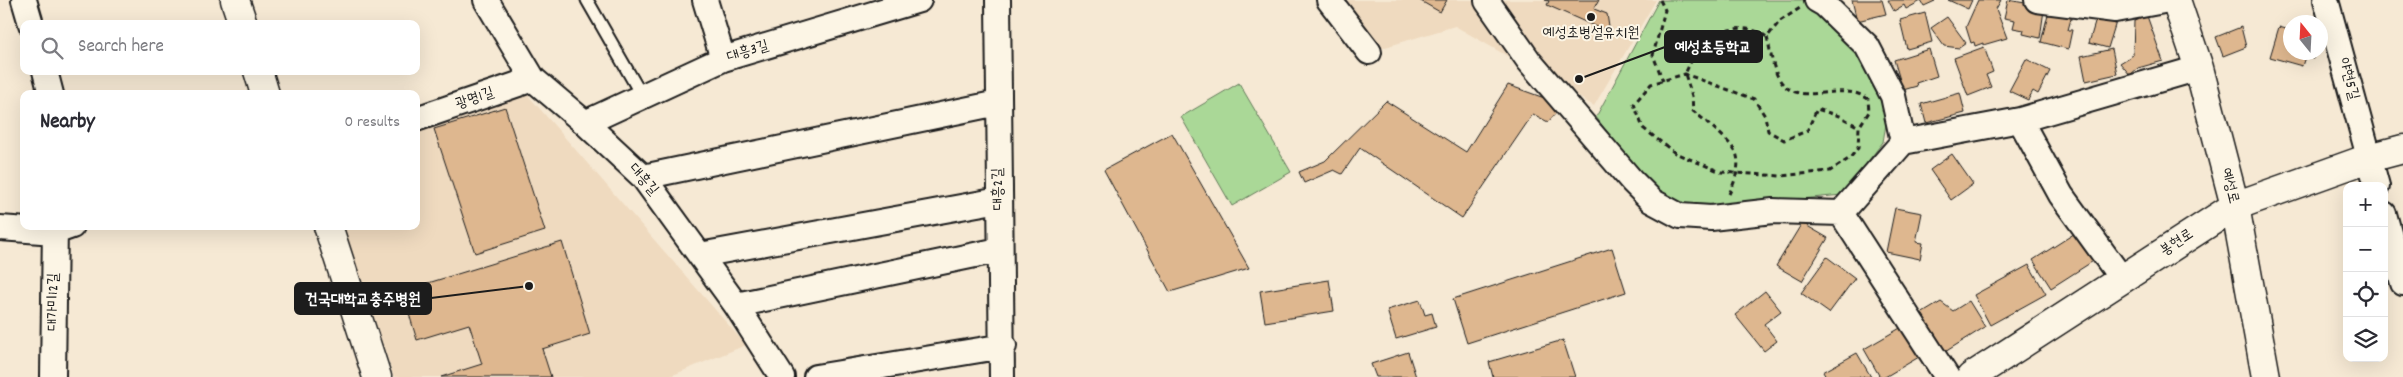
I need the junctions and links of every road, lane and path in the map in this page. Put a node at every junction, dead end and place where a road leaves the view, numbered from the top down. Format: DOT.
graph roads {
  1 [pos="24,0"];
  2 [pos="235,0"];
  3 [pos="255,0"];
  4 [pos="486,0"];
  5 [pos="587,0"];
  6 [pos="705,0"];
  7 [pos="919,0"];
  8 [pos="998,0"];
  9 [pos="1328,0"];
  10 [pos="1660,0"];
  11 [pos="2037,0"];
  12 [pos="2169,0"];
  13 [pos="2176,0"];
  14 [pos="2326,0"];
  15 [pos="1487,1"];
  16 [pos="1819,2"];
  17 [pos="847,10"];
  18 [pos="30,20"];
  19 [pos="242,20"];
  20 [pos="261,20"];
  21 [pos="1767,38"];
  22 [pos="1369,52"];
  23 [pos="723,59"];
  24 [pos="2199,68"];
  25 [pos="1685,74"];
  26 [pos="46,75"];
  27 [pos="259,75"];
  28 [pos="278,75"];
  29 [pos="534,79"];
  30 [pos="1663,81"];
  31 [pos="50,90"];
  32 [pos="264,90"];
  33 [pos="283,90"];
  34 [pos="642,96"];
  35 [pos="998,103"];
  36 [pos="420,118"];
  37 [pos="2020,120"];
  38 [pos="585,123"];
  39 [pos="1860,127"];
  40 [pos="1903,142"];
  41 [pos="2403,149"];
  42 [pos="2369,158"];
  43 [pos="1737,173"];
  44 [pos="643,177"];
  45 [pos="2376,182"];
  46 [pos="999,200"];
  47 [pos="2235,206"];
  48 [pos="1841,212"];
  49 [pos="1711,218"];
  50 [pos="2388,227"];
  51 [pos="0,228"];
  52 [pos="20,228"];
  53 [pos="61,230"];
  54 [pos="310,230"];
  55 [pos="329,230"];
  56 [pos="1000,250"];
  57 [pos="700,256"];
  58 [pos="2122,279"];
  59 [pos="2403,283"];
  60 [pos="736,305"];
  61 [pos="1004,346"];
  62 [pos="53,377"];
  63 [pos="358,377"];
  64 [pos="377,377"];
  65 [pos="782,377"];
  66 [pos="816,377"];
  67 [pos="1002,377"];
  68 [pos="1947,377"];
  69 [pos="1971,377"];
  70 [pos="2266,377"];
  1 -- 18 [label="street"];
  2 -- 19 [label="street"];
  3 -- 20 [label="street"];
  4 -- 29 [label="street, 대흥길"];
  5 -- 34 [label="lane"];
  6 -- 23 [label="street"];
  7 -- 17 [label="street, 대흥3길"];
  8 -- 35 [label="street, 대흥2길"];
  9 -- 22 [label="street"];
  10 -- 30 [label="path"];
  11 -- 12 [label="street"];
  13 -- 24 [label="street, 예성로"];
  14 -- 42 [label="street, 야현5길"];
  15 -- 49 [label="street"];
  16 -- 21 [label="path"];
  16 -- 40 [label="street"];
  17 -- 23 [label="street, 대흥3길"];
  21 -- 25 [label="path"];
  21 -- 39 [label="path"];
  23 -- 34 [label="street, 대흥3길"];
  24 -- 37 [label="street"];
  24 -- 47 [label="street, 예성로"];
  25 -- 30 [label="path"];
  25 -- 39 [label="path"];
  25 -- 43 [label="path"];
  26 -- 31 [label="street"];
  27 -- 32 [label="street"];
  28 -- 33 [label="street"];
  29 -- 36 [label="street, 광명1길"];
  29 -- 38 [label="street, 대흥길"];
  30 -- 43 [label="path"];
  34 -- 38 [label="street, 대흥3길"];
  35 -- 44 [label="street"];
  35 -- 46 [label="street, 대흥2길"];
  37 -- 40 [label="street"];
  37 -- 58 [label="street"];
  38 -- 44 [label="street, 대흥길"];
  39 -- 43 [label="path"];
  40 -- 48 [label="street"];
  41 -- 42 [label="street, 봉현로"];
  42 -- 45 [label="street, 야현5길"];
  42 -- 47 [label="street, 봉현로"];
  43 -- 49 [label="path"];
  44 -- 57 [label="street, 대흥길"];
  46 -- 56 [label="street, 대흥2길"];
  46 -- 57 [label="street"];
  47 -- 58 [label="street, 봉현로"];
  47 -- 70 [label="street, 예성로"];
  48 -- 49 [label="street"];
  48 -- 68 [label="street"];
  50 -- 59 [label="street"];
  51 -- 52 [label="street"];
  53 -- 62 [label="street, 대가미12길"];
  54 -- 63 [label="street"];
  55 -- 64 [label="street"];
  56 -- 60 [label="street"];
  56 -- 61 [label="street, 대흥2길"];
  57 -- 60 [label="street, 대흥길"];
  58 -- 69 [label="street, 봉현로"];
  60 -- 65 [label="street, 대흥길"];
  61 -- 66 [label="street"];
  61 -- 67 [label="street, 대흥2길"];
}
